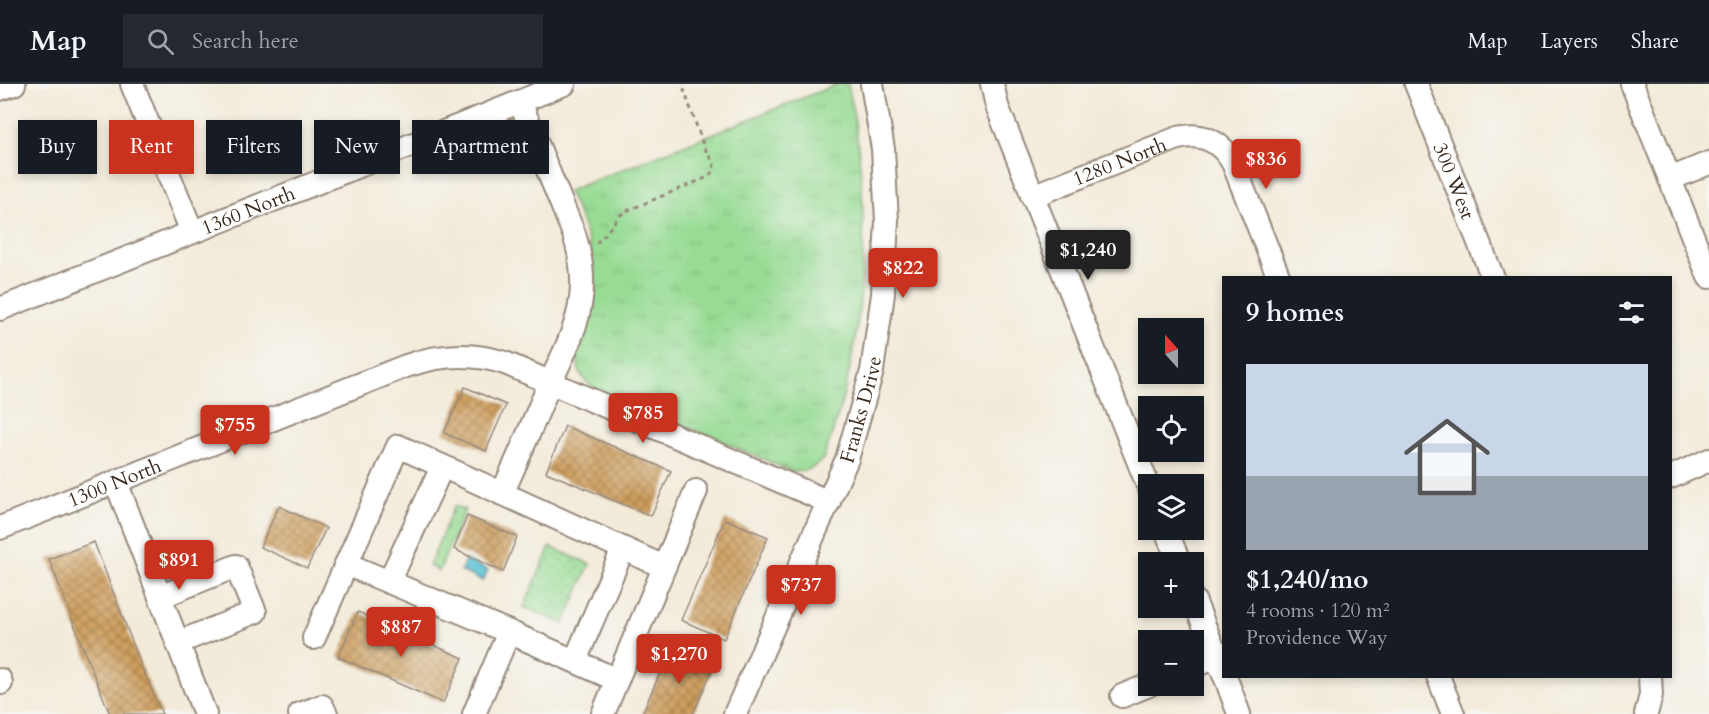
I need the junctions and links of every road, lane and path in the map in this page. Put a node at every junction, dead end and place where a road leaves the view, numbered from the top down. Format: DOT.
graph roads {
  1 [pos="14,84"];
  2 [pos="132,84"];
  3 [pos="564,84"];
  4 [pos="682,84"];
  5 [pos="872,84"];
  6 [pos="992,84"];
  7 [pos="1416,84"];
  8 [pos="1632,84"];
  9 [pos="0,90"];
  10 [pos="520,102"];
  11 [pos="1709,163"];
  12 [pos="1670,179"];
  13 [pos="1032,196"];
  14 [pos="192,232"];
  15 [pos="596,243"];
  16 [pos="1278,276"];
  17 [pos="1492,276"];
  18 [pos="1709,277"];
  19 [pos="0,309"];
  20 [pos="551,382"];
  21 [pos="1709,460"];
  22 [pos="442,467"];
  23 [pos="1143,474"];
  24 [pos="1672,477"];
  25 [pos="116,482"];
  26 [pos="696,491"];
  27 [pos="502,494"];
  28 [pos="829,502"];
  29 [pos="0,528"];
  30 [pos="623,549"];
  31 [pos="346,564"];
  32 [pos="664,567"];
  33 [pos="389,582"];
  34 [pos="160,597"];
  35 [pos="1202,618"];
  36 [pos="509,632"];
  37 [pos="314,638"];
  38 [pos="177,643"];
  39 [pos="575,661"];
  40 [pos="1204,666"];
  41 [pos="1222,666"];
  42 [pos="1226,678"];
  43 [pos="1439,678"];
  44 [pos="1650,679"];
  45 [pos="617,680"];
  46 [pos="1138,689"];
  47 [pos="1122,696"];
  48 [pos="205,714"];
  49 [pos="300,714"];
  50 [pos="326,714"];
  51 [pos="474,714"];
  52 [pos="603,714"];
  53 [pos="735,714"];
  54 [pos="1239,714"];
  55 [pos="1453,714"];
  56 [pos="1646,714"];
  1 -- 9 [label="street"];
  2 -- 14 [label="street"];
  3 -- 10 [label="street, 1360 North"];
  4 -- 15 [label="path"];
  5 -- 28 [label="street, Franks Drive"];
  6 -- 13 [label="street"];
  7 -- 17 [label="street, 300 West"];
  8 -- 12 [label="street"];
  10 -- 14 [label="street, 1360 North"];
  10 -- 20 [label="street"];
  11 -- 12 [label="street"];
  12 -- 18 [label="street"];
  13 -- 16 [label="street, 1280 North"];
  13 -- 23 [label="street"];
  14 -- 19 [label="street, 1360 North"];
  20 -- 25 [label="street, 1300 North"];
  20 -- 27 [label="street"];
  20 -- 28 [label="street, 1300 North"];
  21 -- 24 [label="street"];
  22 -- 27 [label="street"];
  22 -- 31 [label="street"];
  22 -- 33 [label="street"];
  25 -- 29 [label="street, 1300 North"];
  25 -- 34 [label="street"];
  26 -- 32 [label="street"];
  27 -- 30 [label="street"];
  28 -- 53 [label="street, Franks Drive"];
  30 -- 32 [label="street"];
  30 -- 39 [label="street"];
  31 -- 33 [label="street"];
  31 -- 37 [label="street"];
  32 -- 45 [label="street"];
  33 -- 36 [label="street"];
  34 -- 38 [label="street"];
  34 -- 38 [label="street"];
  35 -- 41 [label="street"];
  36 -- 39 [label="street"];
  36 -- 51 [label="street"];
  38 -- 48 [label="street"];
  39 -- 45 [label="street"];
  40 -- 41 [label="street"];
  42 -- 54 [label="street"];
  43 -- 55 [label="street"];
  44 -- 56 [label="street"];
  45 -- 52 [label="street"];
  46 -- 47 [label="street"];
  49 -- 50 [label="street"];
}
